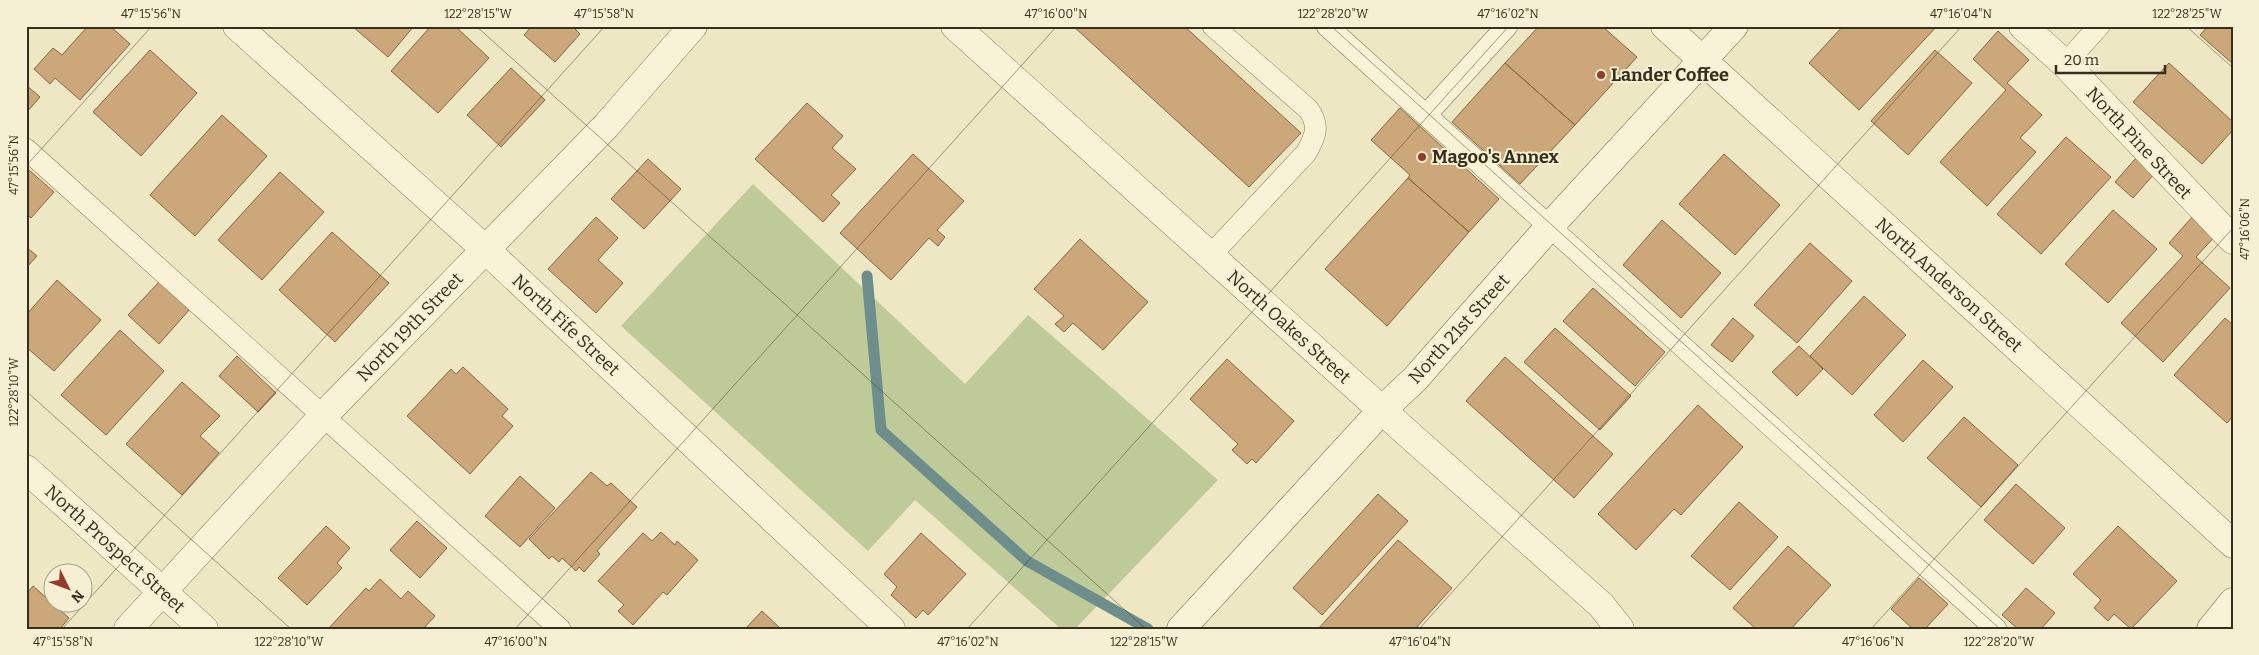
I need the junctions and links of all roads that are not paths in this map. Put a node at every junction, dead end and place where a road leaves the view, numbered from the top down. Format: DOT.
graph roads {
  1 [pos="237,26"];
  2 [pos="693,26"];
  3 [pos="955,26"];
  4 [pos="1213,26"];
  5 [pos="1327,26"];
  6 [pos="1507,26"];
  7 [pos="1665,26"];
  8 [pos="1734,26"];
  9 [pos="2023,26"];
  10 [pos="2099,26"];
  11 [pos="1703,60"];
  12 [pos="2065,64"];
  13 [pos="1426,115"];
  14 [pos="26,149"];
  15 [pos="1550,226"];
  16 [pos="2231,234"];
  17 [pos="486,250"];
  18 [pos="1210,256"];
  19 [pos="1382,410"];
  20 [pos="324,416"];
  21 [pos="26,469"];
  22 [pos="2233,544"];
  23 [pos="162,592"];
  24 [pos="2233,602"];
  25 [pos="128,629"];
  26 [pos="204,629"];
  27 [pos="560,629"];
  28 [pos="890,629"];
  29 [pos="1181,629"];
  30 [pos="1620,629"];
  31 [pos="1996,629"];
  32 [pos="2212,629"];
  1 -- 17 [label="street, North Fife Street"];
  2 -- 17 [label="street, North 19th Street"];
  3 -- 18 [label="street, North Oakes Street"];
  4 -- 18 [label="lane"];
  5 -- 13 [label="lane"];
  6 -- 13 [label="lane"];
  7 -- 11 [label="street, North Anderson Street"];
  8 -- 11 [label="street, North 21st Street"];
  9 -- 12 [label="street, North Pine Street"];
  10 -- 12 [label="lane"];
  11 -- 15 [label="street, North 21st Street"];
  11 -- 22 [label="street, North Anderson Street"];
  12 -- 16 [label="street, North Pine Street"];
  13 -- 15 [label="lane"];
  14 -- 20 [label="lane"];
  15 -- 19 [label="street, North 21st Street"];
  15 -- 31 [label="lane"];
  17 -- 20 [label="street, North 19th Street"];
  17 -- 28 [label="street, North Fife Street"];
  18 -- 19 [label="street, North Oakes Street"];
  19 -- 29 [label="street, North 21st Street"];
  19 -- 30 [label="street, North Oakes Street"];
  20 -- 23 [label="street, North 19th Street"];
  20 -- 27 [label="lane"];
  21 -- 23 [label="street, North Prospect Street"];
  23 -- 25 [label="street, North 19th Street"];
  23 -- 26 [label="street, North Prospect Street"];
  24 -- 32 [label="street"];
}
